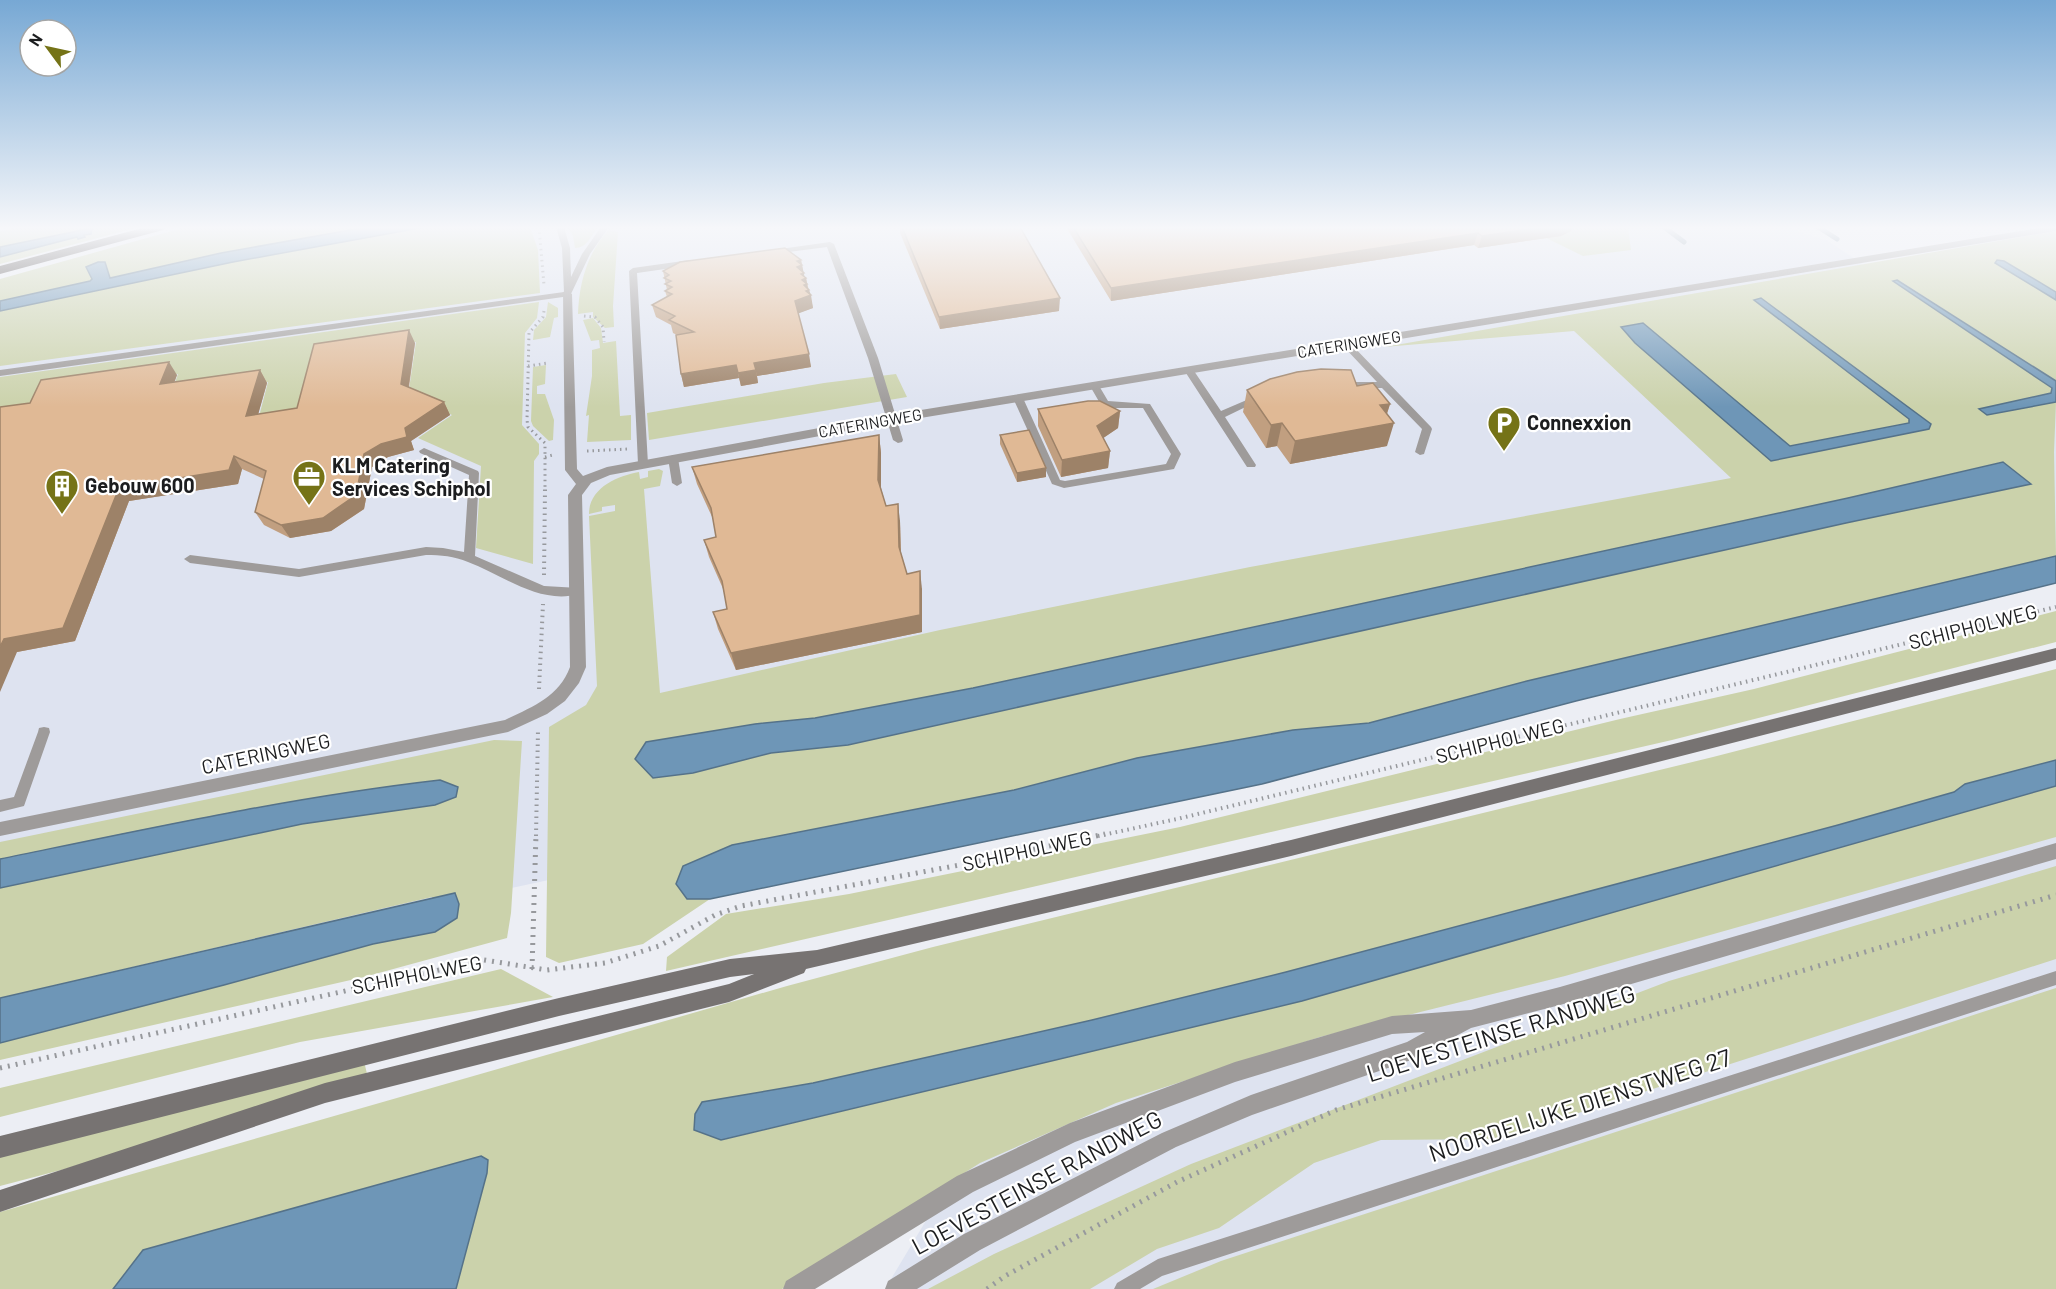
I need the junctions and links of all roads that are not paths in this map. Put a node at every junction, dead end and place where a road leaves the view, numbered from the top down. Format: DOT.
graph roads {
  1 [pos="567,287"];
  2 [pos="570,287"];
  3 [pos="634,287"];
  4 [pos="846,287"];
  5 [pos="1698,287"];
  6 [pos="567,294"];
  7 [pos="1347,345"];
  8 [pos="1189,370"];
  9 [pos="0,373"];
  10 [pos="1328,385"];
  11 [pos="1386,385"];
  12 [pos="1095,386"];
  13 [pos="1271,394"];
  14 [pos="1018,398"];
  15 [pos="1219,416"];
  16 [pos="890,419"];
  17 [pos="897,440"];
  18 [pos="424,451"];
  19 [pos="1420,452"];
  20 [pos="673,458"];
  21 [pos="643,464"];
  22 [pos="1251,465"];
  23 [pos="582,483"];
  24 [pos="677,483"];
  25 [pos="469,557"];
  26 [pos="190,559"];
  27 [pos="575,591"];
  28 [pos="2056,654"];
  29 [pos="44,732"];
  30 [pos="0,806"];
  31 [pos="0,829"];
  32 [pos="2056,851"];
  33 [pos="817,959"];
  34 [pos="2056,978"];
  35 [pos="1471,1019"];
  36 [pos="0,1147"];
  37 [pos="0,1201"];
  38 [pos="794,1289"];
  39 [pos="896,1289"];
  40 [pos="1123,1289"];
  1 -- 6 [label="lane"];
  2 -- 6 [label="lane"];
  3 -- 21 [label="lane"];
  4 -- 16 [label="lane"];
  5 -- 7 [label="street, CATERINGWEG"];
  6 -- 9 [label="lane"];
  6 -- 23 [label="street"];
  7 -- 8 [label="street, CATERINGWEG"];
  7 -- 11 [label="lane"];
  8 -- 12 [label="street, CATERINGWEG"];
  8 -- 15 [label="lane"];
  10 -- 11 [label="lane"];
  11 -- 19 [label="lane"];
  12 -- 14 [label="street, CATERINGWEG"];
  12 -- 14 [label="lane"];
  13 -- 15 [label="lane"];
  14 -- 16 [label="street, CATERINGWEG"];
  15 -- 22 [label="lane"];
  16 -- 17 [label="lane"];
  16 -- 20 [label="street, CATERINGWEG"];
  18 -- 25 [label="lane"];
  20 -- 21 [label="street, CATERINGWEG"];
  20 -- 24 [label="lane"];
  21 -- 23 [label="street, CATERINGWEG"];
  23 -- 27 [label="street, CATERINGWEG"];
  25 -- 26 [label="lane"];
  25 -- 27 [label="lane"];
  27 -- 31 [label="street, CATERINGWEG"];
  28 -- 33 [label="main road"];
  29 -- 30 [label="lane"];
  32 -- 35 [label="street, LOEVESTEINSE RANDWEG"];
  33 -- 36 [label="main road"];
  33 -- 37 [label="main road"];
  34 -- 40 [label="lane, NOORDELIJKE DIENSTWEG 27"];
  35 -- 38 [label="street, LOEVESTEINSE RANDWEG"];
  35 -- 39 [label="street, LOEVESTEINSE RANDWEG"];
}
